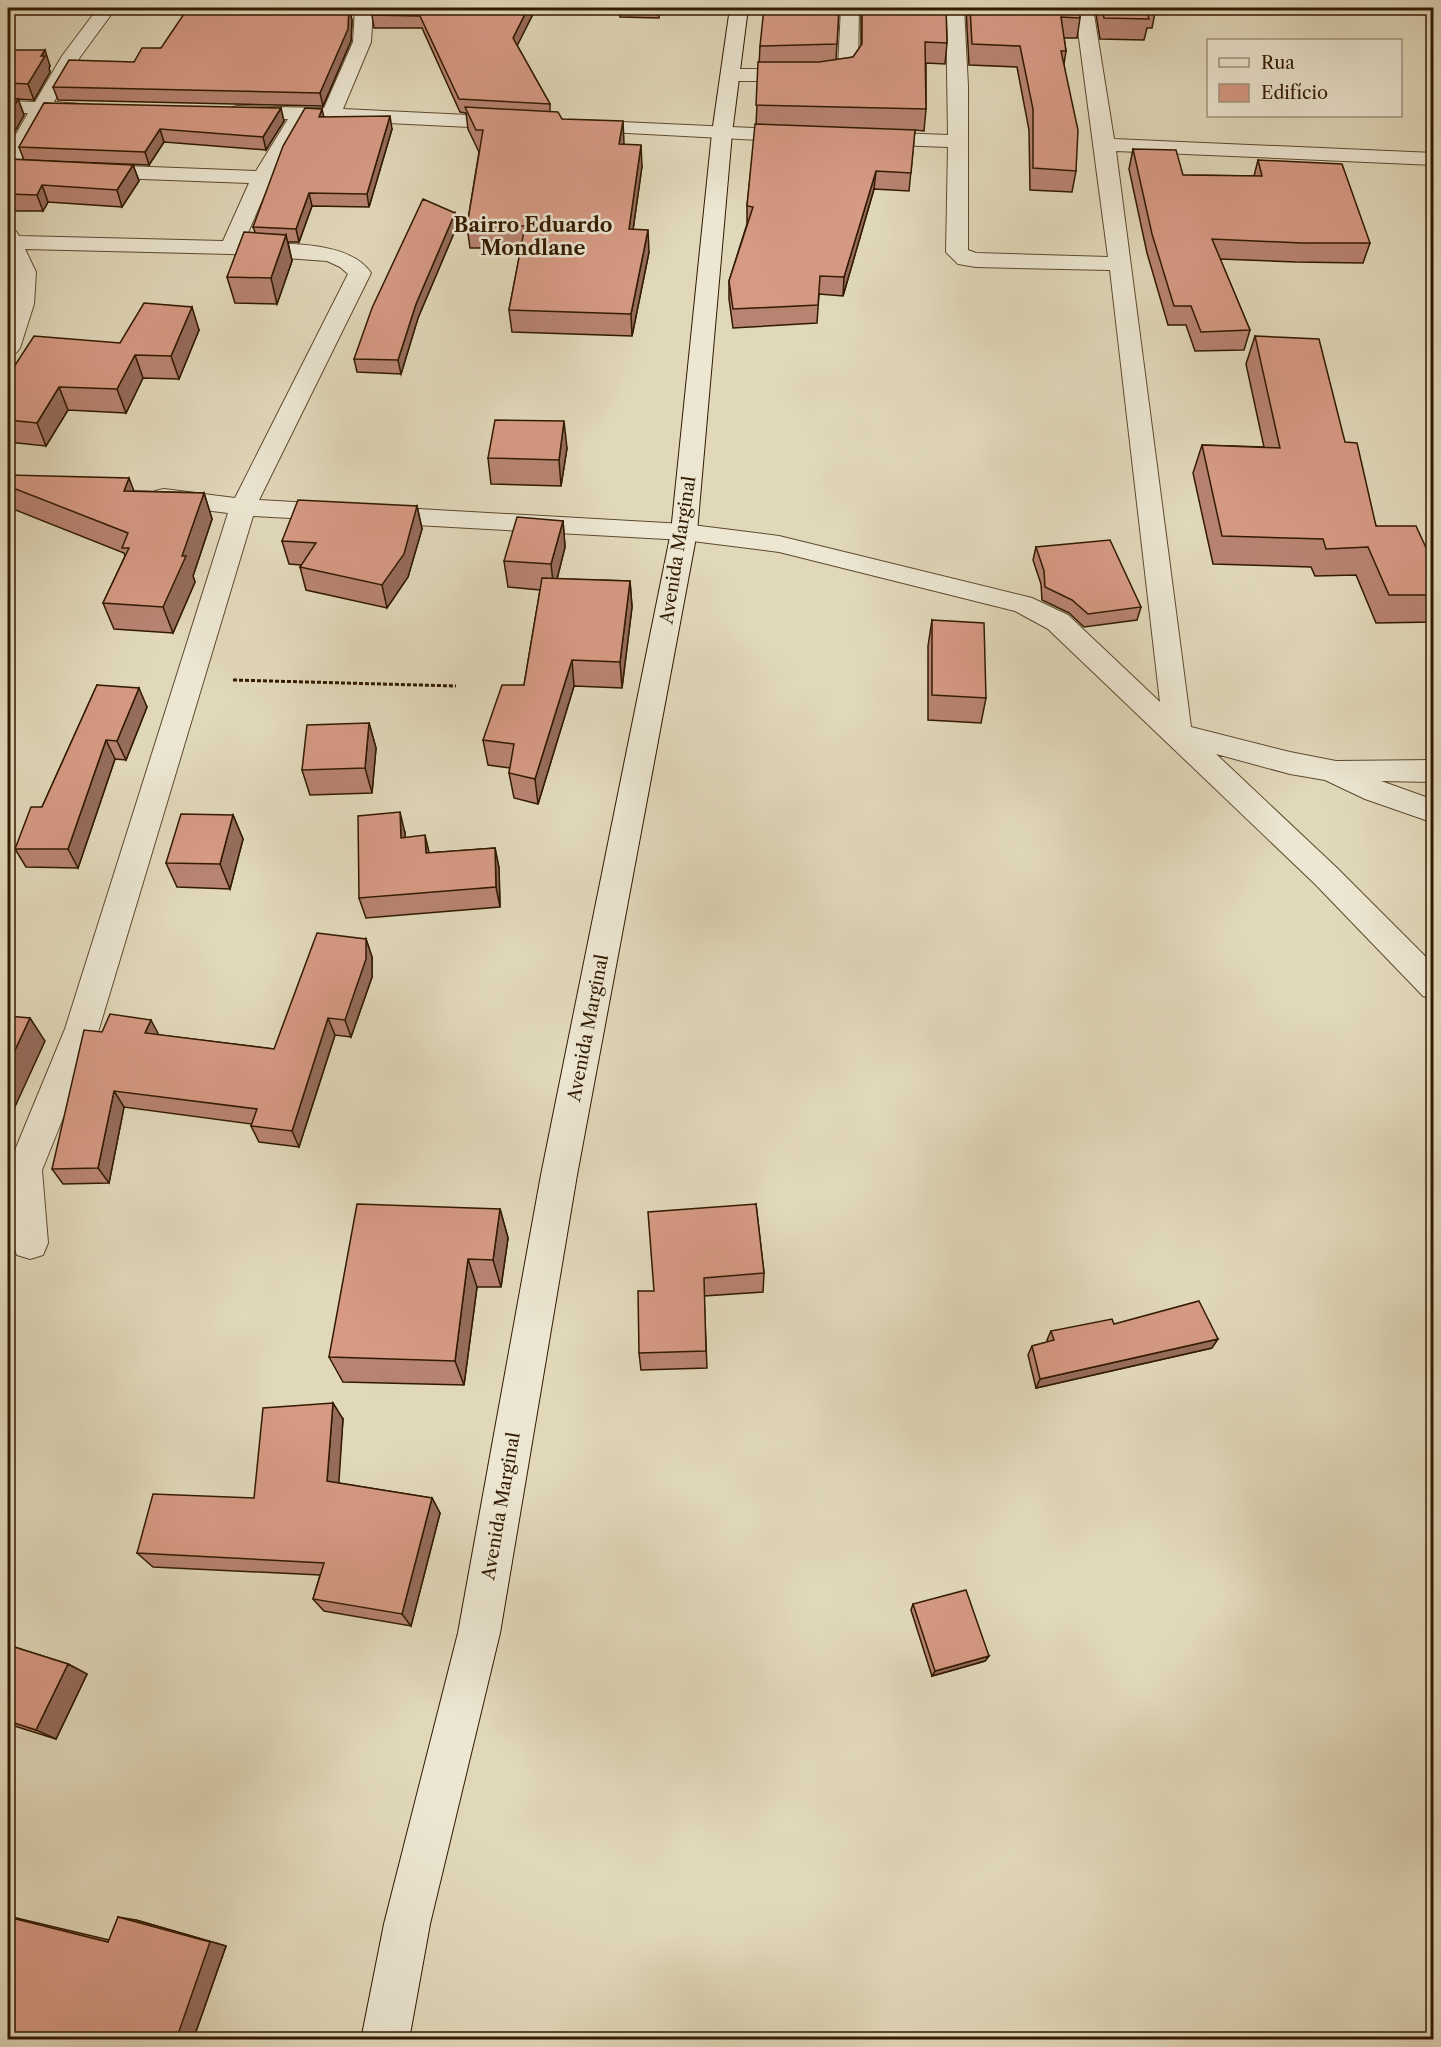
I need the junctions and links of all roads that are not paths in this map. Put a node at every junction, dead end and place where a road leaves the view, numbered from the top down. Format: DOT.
graph roads {
  1 [pos="107,8"];
  2 [pos="739,8"];
  3 [pos="850,8"];
  4 [pos="955,8"];
  5 [pos="1084,8"];
  6 [pos="365,10"];
  7 [pos="343,12"];
  8 [pos="50,55"];
  9 [pos="71,56"];
  10 [pos="731,75"];
  11 [pos="8,107"];
  12 [pos="39,108"];
  13 [pos="110,109"];
  14 [pos="218,112"];
  15 [pos="301,113"];
  16 [pos="331,114"];
  17 [pos="532,124"];
  18 [pos="556,125"];
  19 [pos="722,133"];
  20 [pos="816,136"];
  21 [pos="852,138"];
  22 [pos="958,141"];
  23 [pos="1105,146"];
  24 [pos="1434,159"];
  25 [pos="8,167"];
  26 [pos="262,177"];
  27 [pos="9,239"];
  28 [pos="231,248"];
  29 [pos="1119,264"];
  30 [pos="8,348"];
  31 [pos="137,494"];
  32 [pos="243,507"];
  33 [pos="684,532"];
  34 [pos="1178,734"];
  35 [pos="1331,770"];
  36 [pos="1434,771"];
  37 [pos="1434,812"];
  38 [pos="1434,987"];
  39 [pos="30,1243"];
  40 [pos="385,2040"];
  1 -- 9 [label="street"];
  2 -- 10 [label="street, Avenida Marginal"];
  3 -- 10 [label="street"];
  4 -- 22 [label="street"];
  5 -- 23 [label="street"];
  6 -- 7 [label="street"];
  6 -- 16 [label="street"];
  8 -- 9 [label="street"];
  9 -- 12 [label="street"];
  10 -- 19 [label="street, Avenida Marginal"];
  11 -- 12 [label="street"];
  12 -- 13 [label="street"];
  12 -- 25 [label="street"];
  14 -- 15 [label="street"];
  15 -- 16 [label="street"];
  15 -- 26 [label="street"];
  16 -- 17 [label="street"];
  18 -- 19 [label="street"];
  19 -- 20 [label="street"];
  19 -- 33 [label="street, Avenida Marginal"];
  21 -- 22 [label="street"];
  22 -- 29 [label="street"];
  23 -- 24 [label="street"];
  23 -- 29 [label="street"];
  25 -- 26 [label="street"];
  26 -- 28 [label="street"];
  27 -- 28 [label="street"];
  27 -- 30 [label="street"];
  28 -- 32 [label="street"];
  29 -- 34 [label="street"];
  31 -- 32 [label="street"];
  32 -- 33 [label="street"];
  32 -- 39 [label="street"];
  33 -- 34 [label="street"];
  33 -- 40 [label="street, Avenida Marginal"];
  34 -- 35 [label="street"];
  34 -- 38 [label="street"];
  35 -- 36 [label="street"];
  35 -- 37 [label="street"];
}
